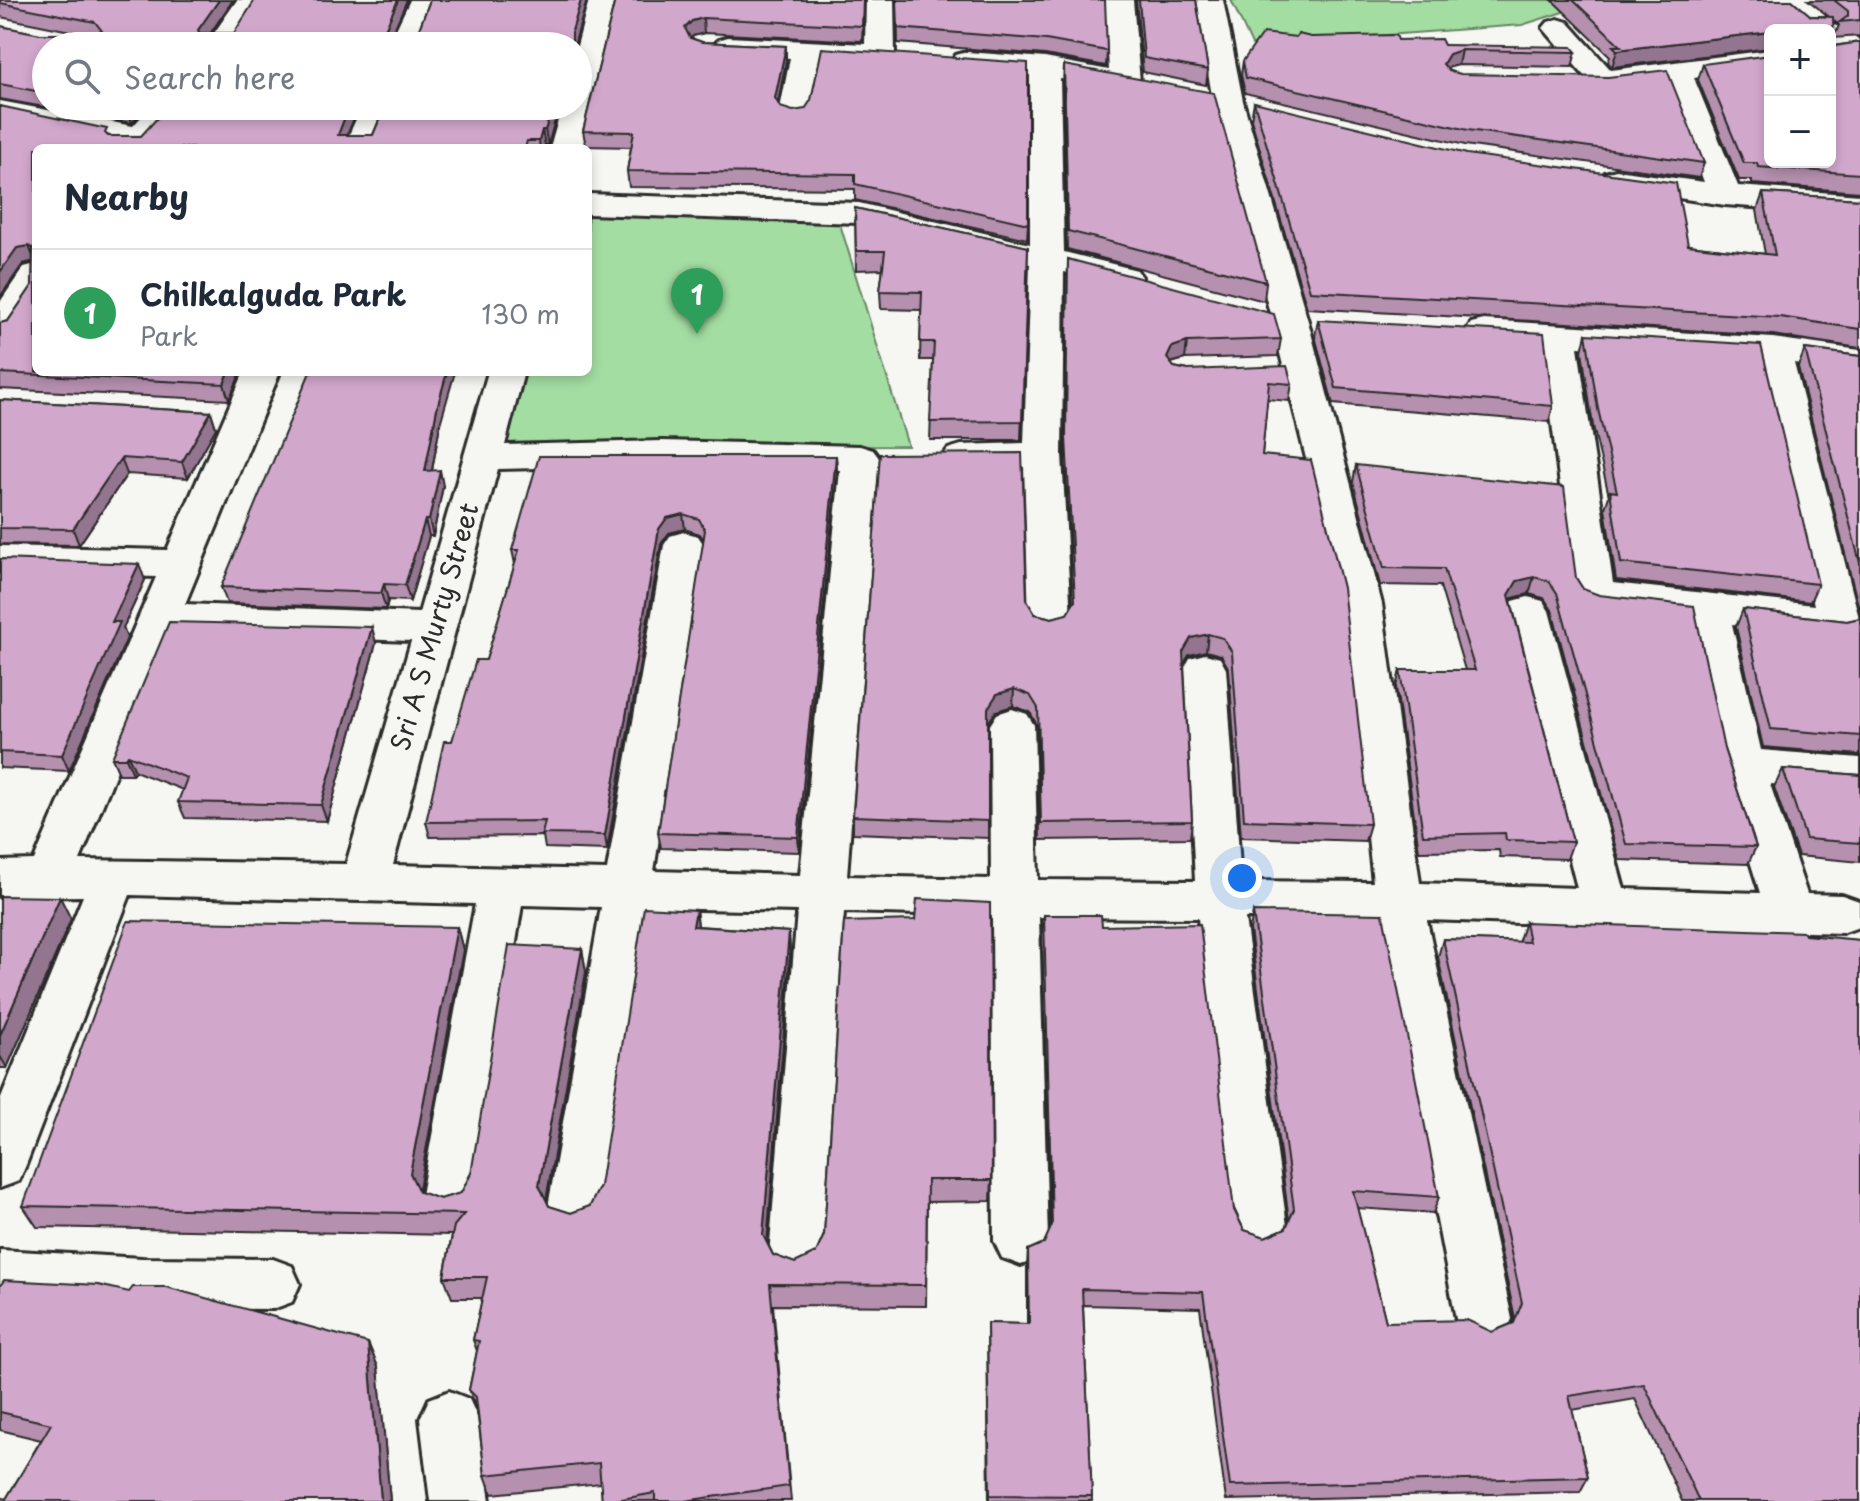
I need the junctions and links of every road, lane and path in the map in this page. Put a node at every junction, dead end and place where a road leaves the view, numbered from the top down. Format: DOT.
graph roads {
  1 [pos="251,0"];
  2 [pos="424,0"];
  3 [pos="603,0"];
  4 [pos="880,0"];
  5 [pos="1119,0"];
  6 [pos="1209,0"];
  7 [pos="1558,28"];
  8 [pos="229,32"];
  9 [pos="409,32"];
  10 [pos="592,44"];
  11 [pos="704,45"];
  12 [pos="807,50"];
  13 [pos="910,56"];
  14 [pos="1764,60"];
  15 [pos="1045,67"];
  16 [pos="1677,72"];
  17 [pos="1561,79"];
  18 [pos="1604,80"];
  19 [pos="0,110"];
  20 [pos="794,114"];
  21 [pos="32,118"];
  22 [pos="42,120"];
  23 [pos="154,120"];
  24 [pos="371,120"];
  25 [pos="573,120"];
  26 [pos="133,142"];
  27 [pos="361,144"];
  28 [pos="567,144"];
  29 [pos="1586,175"];
  30 [pos="1725,195"];
  31 [pos="592,204"];
  32 [pos="1860,205"];
  33 [pos="1047,257"];
  34 [pos="1154,285"];
  35 [pos="1448,329"];
  36 [pos="1558,335"];
  37 [pos="1773,349"];
  38 [pos="1860,361"];
  39 [pos="259,376"];
  40 [pos="505,376"];
  41 [pos="1043,455"];
  42 [pos="482,457"];
  43 [pos="891,457"];
  44 [pos="684,545"];
  45 [pos="0,559"];
  46 [pos="182,564"];
  47 [pos="1708,607"];
  48 [pos="1528,611"];
  49 [pos="160,617"];
  50 [pos="1050,618"];
  51 [pos="435,628"];
  52 [pos="1850,628"];
  53 [pos="1205,669"];
  54 [pos="1012,725"];
  55 [pos="1742,765"];
  56 [pos="1860,774"];
  57 [pos="114,877"];
  58 [pos="0,879"];
  59 [pos="49,879"];
  60 [pos="365,881"];
  61 [pos="502,885"];
  62 [pos="627,888"];
  63 [pos="822,893"];
  64 [pos="1017,898"];
  65 [pos="1219,899"];
  66 [pos="1399,901"];
  67 [pos="1606,908"];
  68 [pos="1790,913"];
  69 [pos="1842,914"];
  70 [pos="0,1165"];
  71 [pos="448,1195"];
  72 [pos="575,1207"];
  73 [pos="1260,1226"];
  74 [pos="1021,1241"];
  75 [pos="796,1256"];
  76 [pos="0,1275"];
  77 [pos="273,1284"];
  78 [pos="1484,1319"];
  79 [pos="449,1419"];
  80 [pos="460,1501"];
  1 -- 8 [label="street"];
  2 -- 9 [label="street"];
  3 -- 10 [label="street"];
  4 -- 13 [label="street"];
  5 -- 15 [label="street"];
  6 -- 66 [label="street"];
  7 -- 18 [label="street"];
  11 -- 12 [label="street"];
  12 -- 13 [label="street"];
  12 -- 20 [label="street"];
  13 -- 15 [label="street"];
  14 -- 16 [label="street"];
  15 -- 33 [label="street"];
  16 -- 18 [label="street"];
  16 -- 30 [label="street"];
  17 -- 18 [label="street"];
  19 -- 21 [label="street"];
  22 -- 26 [label="street"];
  23 -- 26 [label="street"];
  24 -- 27 [label="street"];
  25 -- 28 [label="street"];
  29 -- 30 [label="street"];
  30 -- 32 [label="street"];
  31 -- 33 [label="street"];
  33 -- 34 [label="street"];
  33 -- 41 [label="street"];
  35 -- 36 [label="street"];
  36 -- 37 [label="street"];
  36 -- 47 [label="street"];
  37 -- 38 [label="street"];
  37 -- 52 [label="street"];
  39 -- 46 [label="street"];
  40 -- 42 [label="street, Sri A S Murty Street"];
  41 -- 43 [label="street"];
  41 -- 50 [label="street"];
  42 -- 43 [label="street"];
  42 -- 51 [label="street, Sri A S Murty Street"];
  43 -- 63 [label="street"];
  44 -- 62 [label="street"];
  45 -- 46 [label="street"];
  46 -- 49 [label="street"];
  47 -- 52 [label="street"];
  47 -- 55 [label="street"];
  48 -- 67 [label="street"];
  49 -- 51 [label="street"];
  49 -- 59 [label="street"];
  51 -- 60 [label="street, Sri A S Murty Street"];
  53 -- 65 [label="street"];
  54 -- 64 [label="street"];
  55 -- 56 [label="street"];
  55 -- 68 [label="street"];
  57 -- 59 [label="street"];
  57 -- 60 [label="street"];
  57 -- 70 [label="street"];
  58 -- 59 [label="street"];
  60 -- 61 [label="street"];
  61 -- 62 [label="street"];
  61 -- 71 [label="street"];
  62 -- 63 [label="street"];
  62 -- 72 [label="street"];
  63 -- 64 [label="street"];
  63 -- 75 [label="street"];
  64 -- 65 [label="street"];
  64 -- 74 [label="street"];
  65 -- 66 [label="street"];
  65 -- 73 [label="street"];
  66 -- 67 [label="street"];
  66 -- 78 [label="street"];
  67 -- 68 [label="street"];
  68 -- 69 [label="street"];
  76 -- 77 [label="street"];
  79 -- 80 [label="street"];
}
